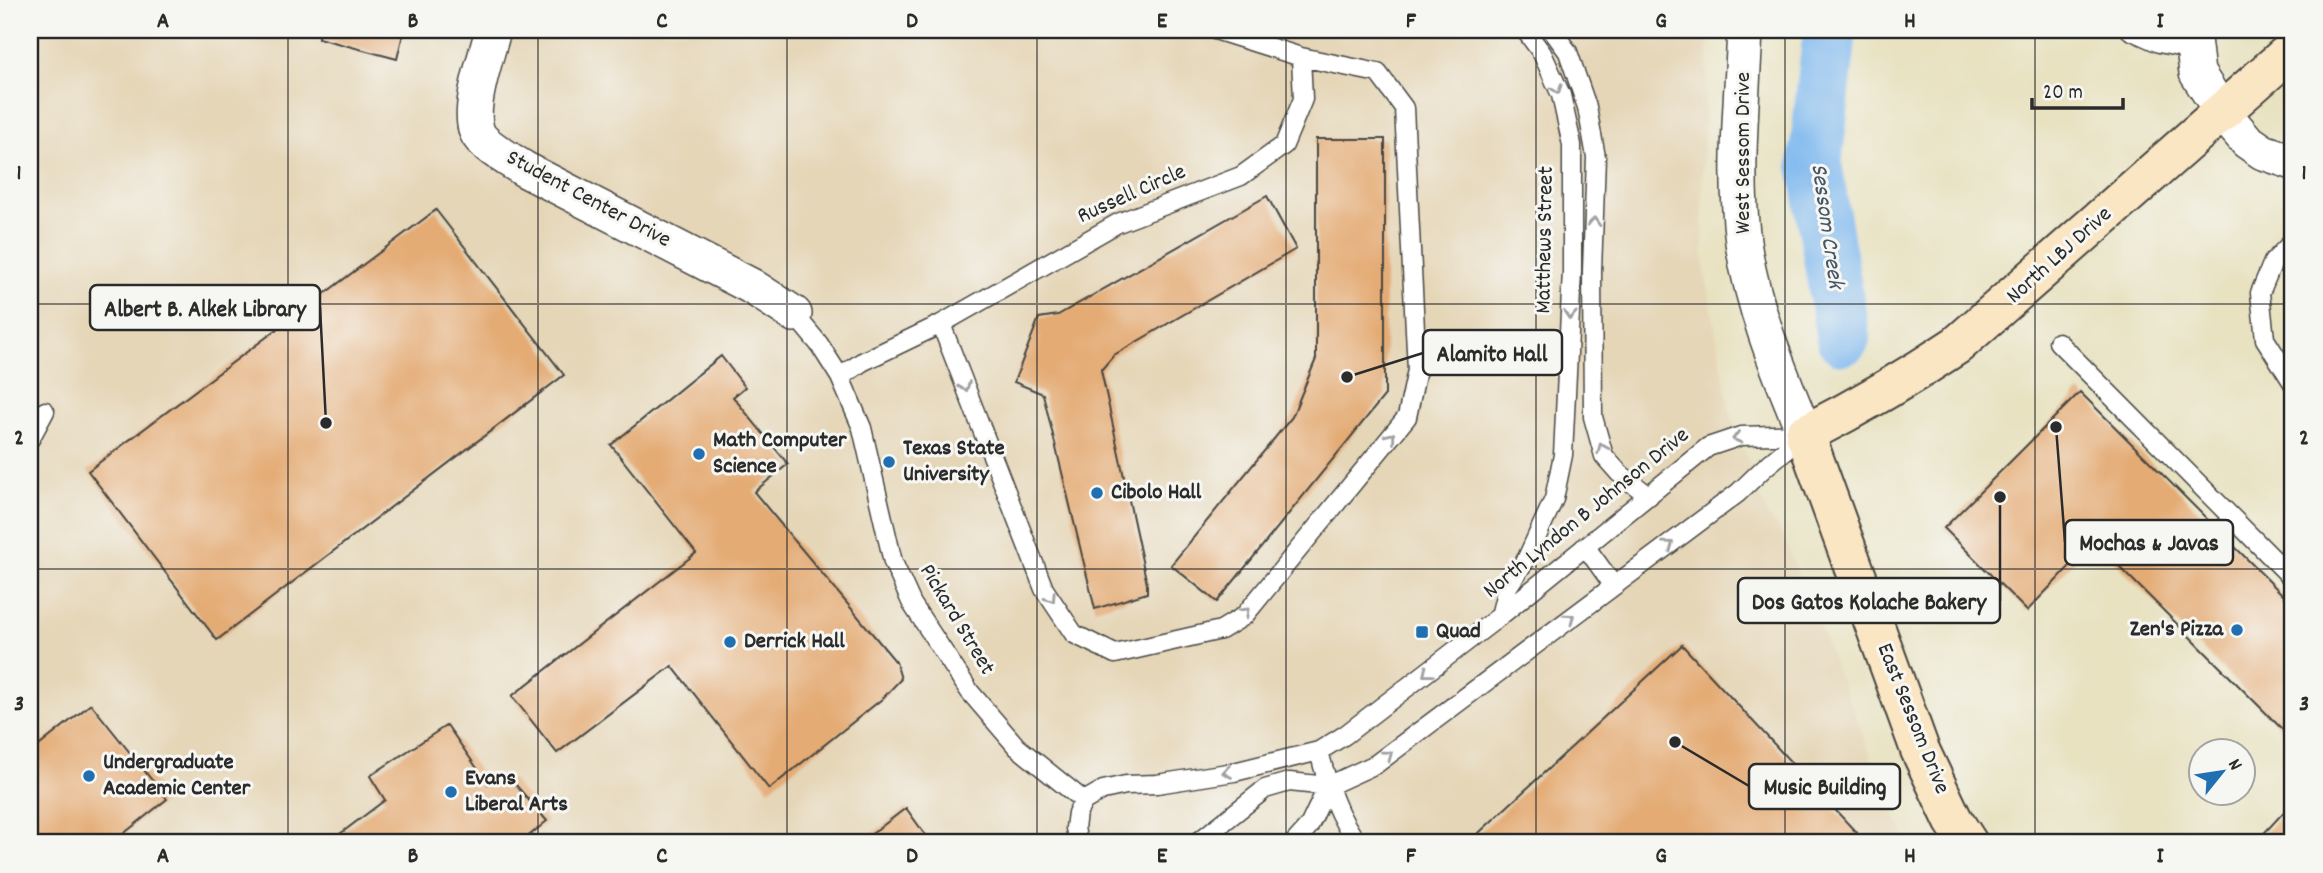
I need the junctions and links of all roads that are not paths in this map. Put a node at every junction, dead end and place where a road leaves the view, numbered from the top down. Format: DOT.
graph roads {
  1 [pos="494,30"];
  2 [pos="1215,30"];
  3 [pos="1525,30"];
  4 [pos="1552,30"];
  5 [pos="1745,30"];
  6 [pos="2130,30"];
  7 [pos="2192,40"];
  8 [pos="2293,49"];
  9 [pos="1301,57"];
  10 [pos="2222,112"];
  11 [pos="2293,162"];
  12 [pos="2293,241"];
  13 [pos="794,314"];
  14 [pos="941,324"];
  15 [pos="2057,342"];
  16 [pos="840,377"];
  17 [pos="2293,383"];
  18 [pos="46,411"];
  19 [pos="1805,434"];
  20 [pos="30,439"];
  21 [pos="1649,496"];
  22 [pos="1585,546"];
  23 [pos="2293,579"];
  24 [pos="1614,586"];
  25 [pos="1500,616"];
  26 [pos="1319,751"];
  27 [pos="1328,786"];
  28 [pos="1084,801"];
  29 [pos="1078,843"];
  30 [pos="1197,843"];
  31 [pos="1293,843"];
  32 [pos="1358,843"];
  33 [pos="1968,843"];
  1 -- 13 [label="street, Student Center Drive"];
  2 -- 9 [label="lane"];
  3 -- 25 [label="lane, Matthews Street, one-way"];
  21 -- 4 [label="lane, Matthews Street, one-way"];
  5 -- 19 [label="street, West Sessom Drive"];
  6 -- 7 [label="lane"];
  7 -- 10 [label="street"];
  8 -- 10 [label="street, North LBJ Drive"];
  9 -- 14 [label="lane, Russell Circle"];
  14 -- 9 [label="lane, one-way"];
  10 -- 11 [label="street"];
  10 -- 19 [label="street, North LBJ Drive"];
  12 -- 17 [label="lane"];
  13 -- 16 [label="lane, Pickard Street"];
  14 -- 16 [label="lane, Russell Circle"];
  15 -- 23 [label="lane"];
  16 -- 28 [label="lane, Pickard Street"];
  18 -- 20 [label="lane"];
  19 -- 21 [label="lane, North Lyndon B Johnson Drive, one-way"];
  24 -- 19 [label="lane, one-way"];
  19 -- 33 [label="street, East Sessom Drive"];
  21 -- 22 [label="lane, North Lyndon B Johnson Drive"];
  22 -- 24 [label="lane"];
  22 -- 25 [label="lane, North Lyndon B Johnson Drive"];
  27 -- 24 [label="lane, one-way"];
  25 -- 26 [label="lane, North Lyndon B Johnson Drive, one-way"];
  26 -- 27 [label="lane"];
  26 -- 28 [label="lane, North Lyndon B Johnson Drive, one-way"];
  27 -- 30 [label="lane"];
  27 -- 31 [label="lane"];
  27 -- 32 [label="lane"];
  28 -- 29 [label="lane"];
}
